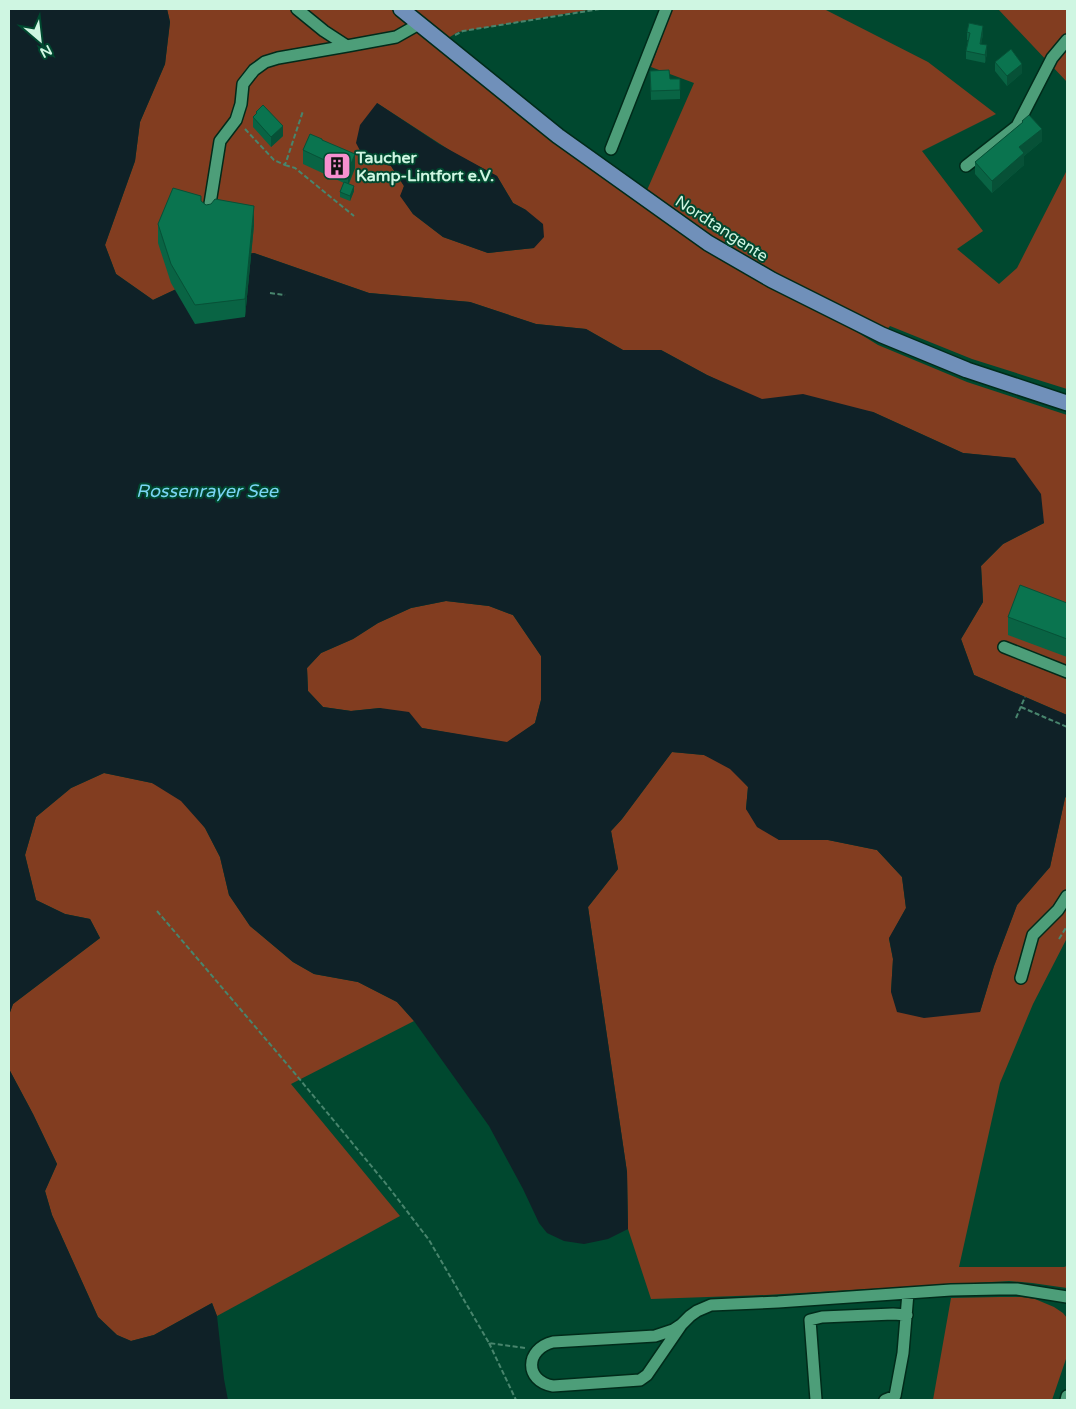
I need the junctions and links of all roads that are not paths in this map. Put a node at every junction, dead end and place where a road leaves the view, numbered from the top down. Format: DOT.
graph roads {
  1 [pos="297,9"];
  2 [pos="401,9"];
  3 [pos="666,9"];
  4 [pos="419,24"];
  5 [pos="1067,40"];
  6 [pos="347,46"];
  7 [pos="611,149"];
  8 [pos="966,166"];
  9 [pos="208,216"];
  10 [pos="1067,403"];
  11 [pos="1004,647"];
  12 [pos="1067,672"];
  13 [pos="1067,896"];
  14 [pos="1021,978"];
  15 [pos="908,1293"];
  16 [pos="1046,1294"];
  17 [pos="1067,1297"];
  18 [pos="1067,1305"];
  19 [pos="906,1315"];
  20 [pos="682,1324"];
  21 [pos="1067,1396"];
  22 [pos="816,1400"];
  23 [pos="885,1400"];
  24 [pos="1066,1400"];
  1 -- 6 [label="street"];
  2 -- 4 [label="main road, Nordtangente"];
  3 -- 7 [label="street"];
  4 -- 6 [label="street"];
  4 -- 10 [label="main road, Nordtangente"];
  5 -- 8 [label="street"];
  6 -- 9 [label="street"];
  11 -- 12 [label="street"];
  13 -- 14 [label="street"];
  15 -- 16 [label="street"];
  15 -- 19 [label="street"];
  15 -- 20 [label="street"];
  16 -- 17 [label="street"];
  16 -- 18 [label="street"];
  19 -- 22 [label="street"];
  19 -- 23 [label="street"];
  20 -- 20 [label="street"];
  21 -- 24 [label="street"];
}
